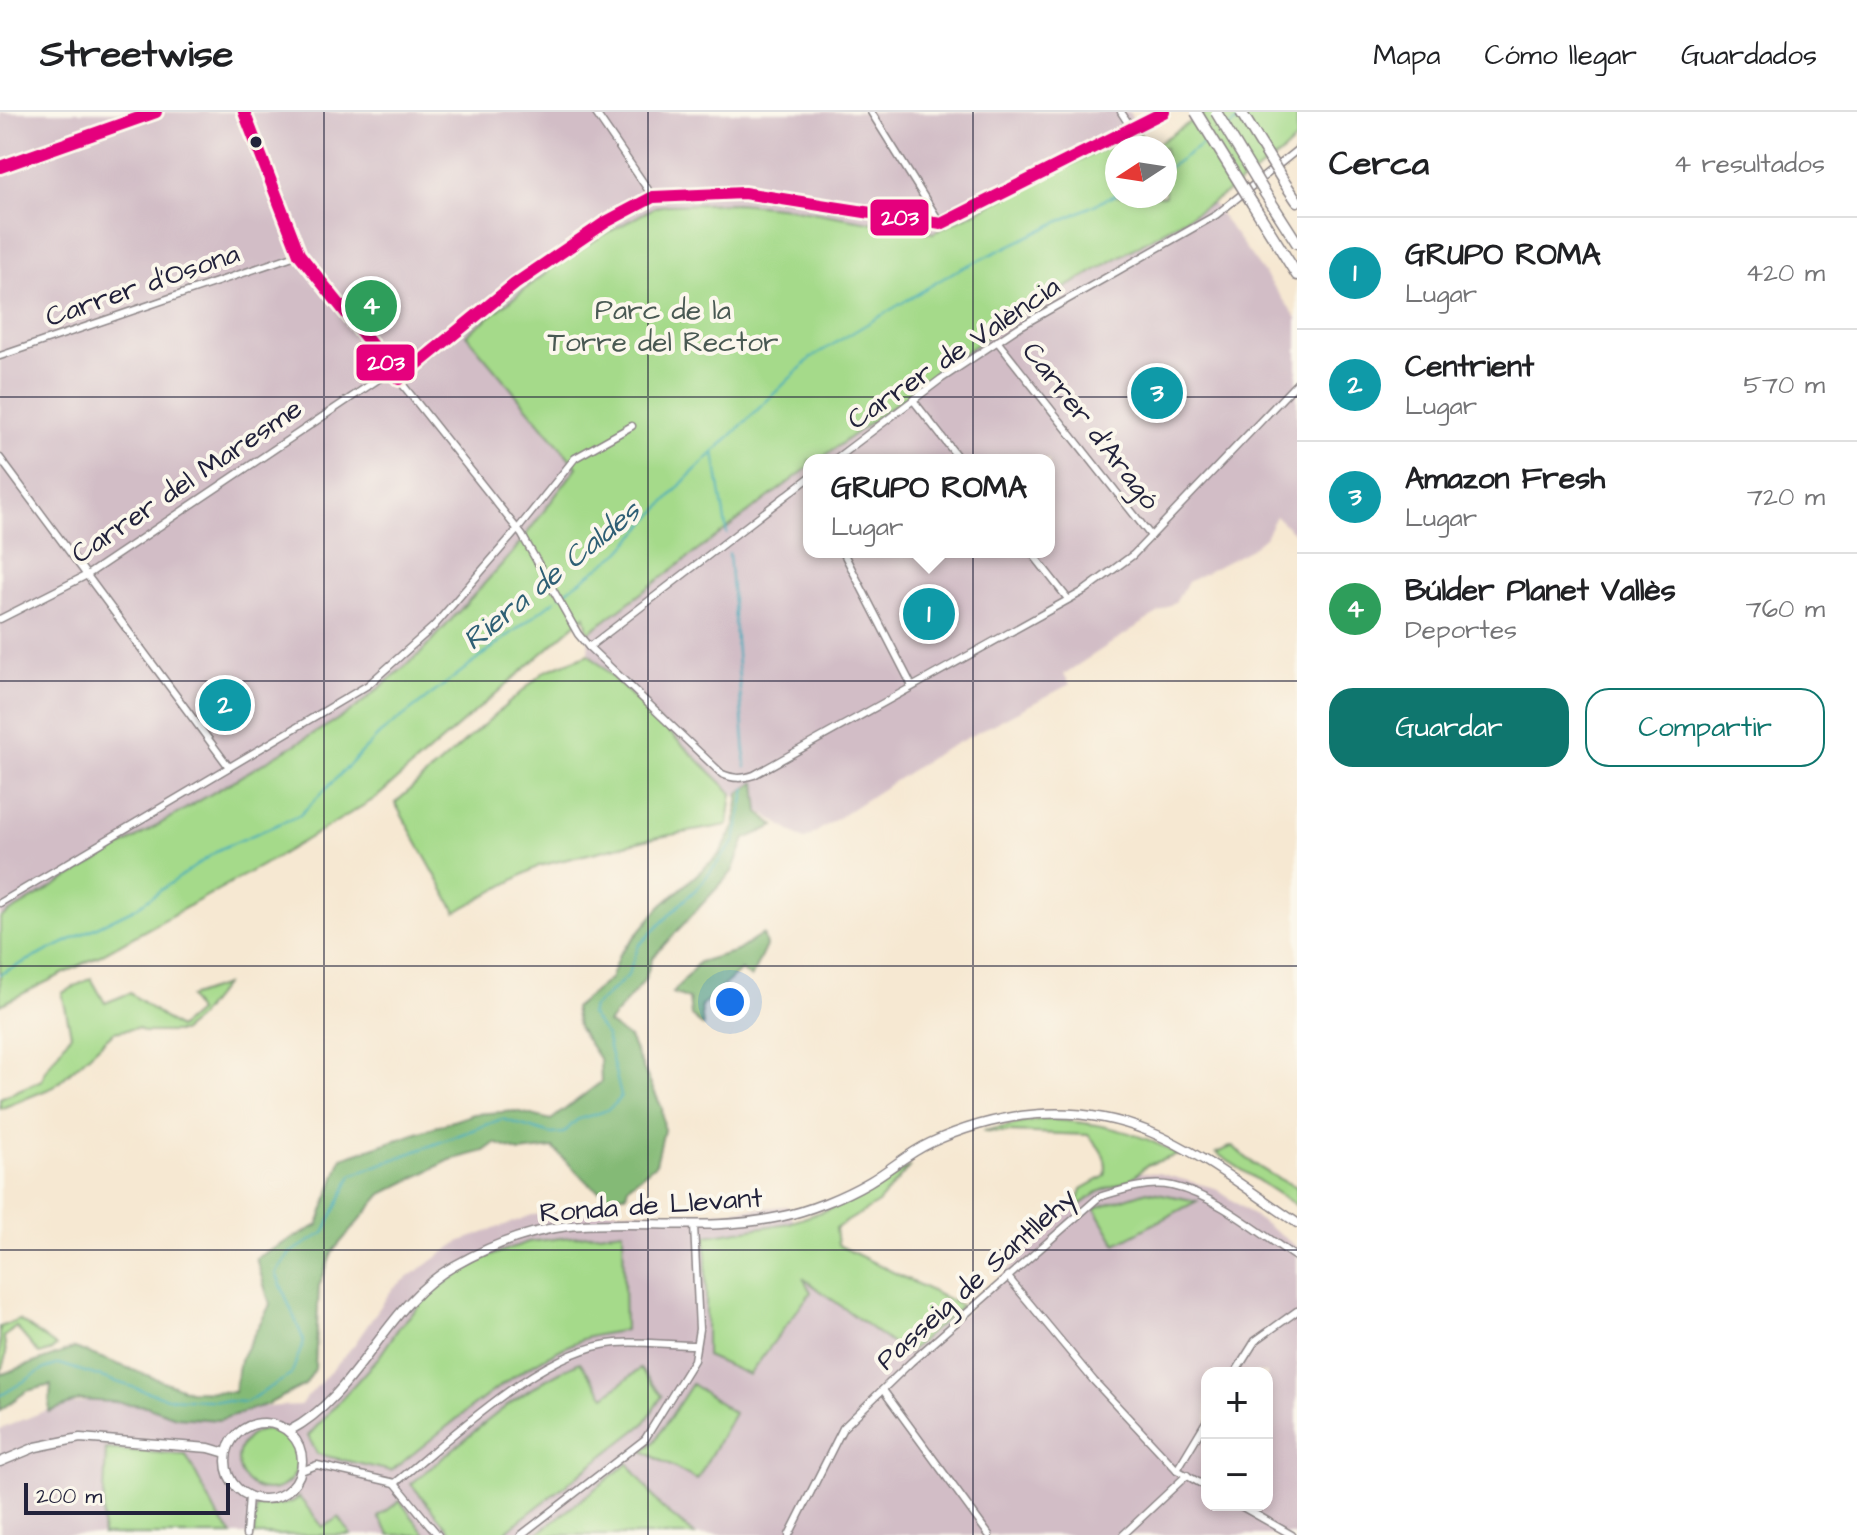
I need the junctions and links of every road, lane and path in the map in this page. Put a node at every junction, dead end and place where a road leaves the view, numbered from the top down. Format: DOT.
graph roads {
  1 [pos="156,112"];
  2 [pos="244,112"];
  3 [pos="595,112"];
  4 [pos="871,112"];
  5 [pos="1121,112"];
  6 [pos="1164,112"];
  7 [pos="1196,112"];
  8 [pos="1216,112"];
  9 [pos="1241,112"];
  10 [pos="1132,129"];
  11 [pos="1297,150"];
  12 [pos="0,167"];
  13 [pos="653,197"];
  14 [pos="1297,201"];
  15 [pos="941,224"];
  16 [pos="1297,243"];
  17 [pos="299,254"];
  18 [pos="1297,275"];
  19 [pos="997,341"];
  20 [pos="0,356"];
  21 [pos="392,370"];
  22 [pos="399,379"];
  23 [pos="1297,383"];
  24 [pos="913,400"];
  25 [pos="632,426"];
  26 [pos="842,454"];
  27 [pos="955,454"];
  28 [pos="0,458"];
  29 [pos="803,486"];
  30 [pos="517,530"];
  31 [pos="1151,536"];
  32 [pos="846,558"];
  33 [pos="1036,558"];
  34 [pos="87,575"];
  35 [pos="1068,599"];
  36 [pos="0,619"];
  37 [pos="589,647"];
  38 [pos="912,686"];
  39 [pos="229,767"];
  40 [pos="0,902"];
  41 [pos="1297,1223"];
  42 [pos="694,1225"];
  43 [pos="1297,1258"];
  44 [pos="1007,1276"];
  45 [pos="1297,1311"];
  46 [pos="696,1345"];
  47 [pos="1239,1367"];
  48 [pos="883,1390"];
  49 [pos="1201,1430"];
  50 [pos="289,1431"];
  51 [pos="226,1453"];
  52 [pos="0,1462"];
  53 [pos="1177,1470"];
  54 [pos="301,1471"];
  55 [pos="1187,1475"];
  56 [pos="395,1483"];
  57 [pos="1201,1483"];
  58 [pos="249,1496"];
  59 [pos="1250,1511"];
  60 [pos="246,1535"];
  61 [pos="438,1535"];
  62 [pos="521,1535"];
  63 [pos="789,1535"];
  64 [pos="989,1535"];
  65 [pos="1123,1535"];
  66 [pos="1292,1535"];
  1 -- 12 [label="street"];
  2 -- 17 [label="street"];
  3 -- 13 [label="street"];
  4 -- 15 [label="street"];
  5 -- 10 [label="street"];
  6 -- 10 [label="street"];
  7 -- 18 [label="highway, bridge"];
  8 -- 16 [label="highway, bridge"];
  9 -- 14 [label="highway, bridge"];
  10 -- 15 [label="street"];
  11 -- 19 [label="street, Carrer de València"];
  13 -- 15 [label="street"];
  13 -- 22 [label="street"];
  17 -- 20 [label="street, Carrer d'Osona"];
  17 -- 21 [label="street"];
  19 -- 24 [label="street, Carrer de València"];
  19 -- 31 [label="street, Carrer d'Aragó"];
  21 -- 22 [label="street"];
  21 -- 34 [label="street, Carrer del Maresme"];
  22 -- 30 [label="street"];
  23 -- 31 [label="street"];
  24 -- 26 [label="street, Carrer de València"];
  24 -- 27 [label="street"];
  25 -- 30 [label="street"];
  28 -- 34 [label="street"];
  29 -- 37 [label="street"];
  30 -- 37 [label="street"];
  30 -- 39 [label="street"];
  31 -- 35 [label="street"];
  32 -- 38 [label="street"];
  33 -- 35 [label="street"];
  34 -- 36 [label="street, Carrer del Maresme"];
  34 -- 39 [label="street"];
  35 -- 38 [label="street"];
  37 -- 38 [label="street"];
  39 -- 40 [label="street"];
  41 -- 42 [label="main road, Ronda de Llevant"];
  42 -- 46 [label="street"];
  42 -- 50 [label="main road, Ronda de Llevant"];
  43 -- 44 [label="street, Passeig de Santllehy"];
  44 -- 48 [label="street, Passeig de Santllehy"];
  44 -- 53 [label="street"];
  45 -- 47 [label="street"];
  46 -- 56 [label="street"];
  46 -- 62 [label="street"];
  48 -- 63 [label="street, Passeig de Santllehy"];
  48 -- 64 [label="street"];
  49 -- 53 [label="street"];
  50 -- 51 [label="main road"];
  50 -- 54 [label="main road"];
  51 -- 52 [label="main road"];
  51 -- 58 [label="main road"];
  53 -- 55 [label="street"];
  54 -- 56 [label="street"];
  54 -- 58 [label="main road"];
  55 -- 57 [label="street"];
  55 -- 65 [label="street"];
  56 -- 61 [label="street"];
  58 -- 60 [label="street"];
  59 -- 66 [label="street"];
}
